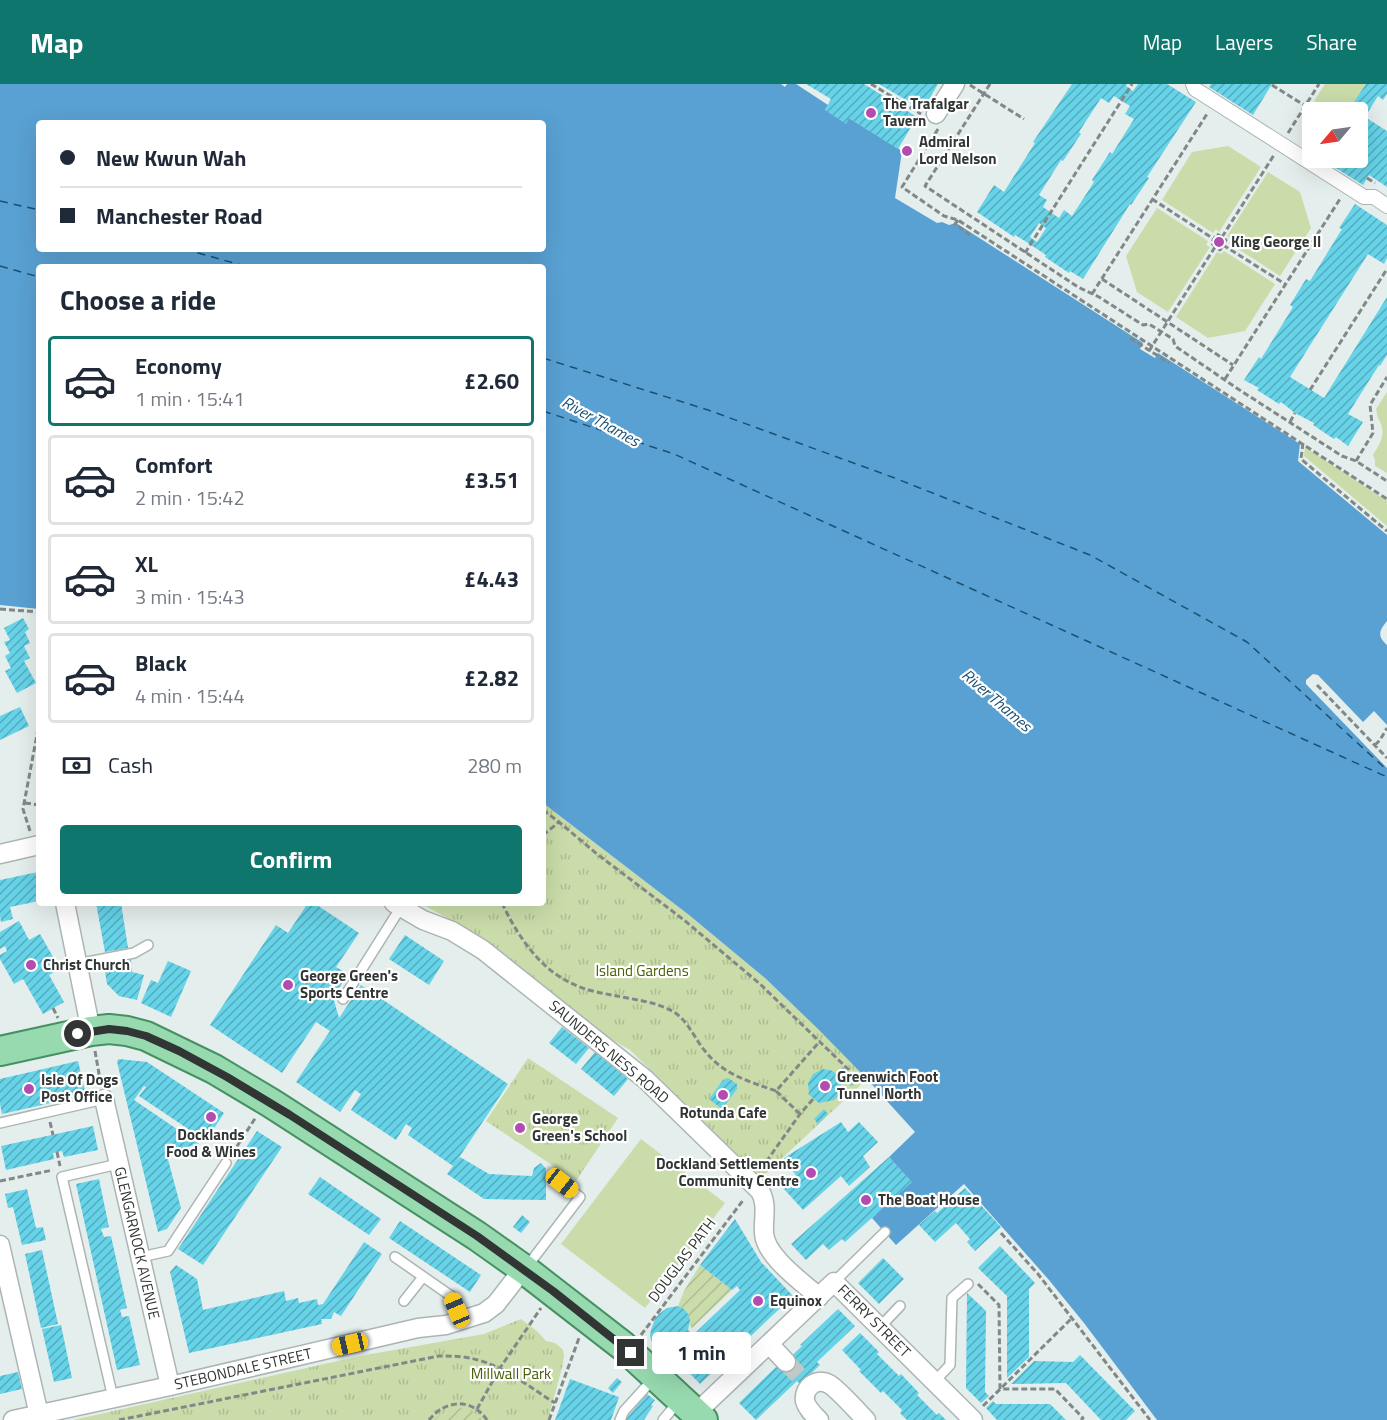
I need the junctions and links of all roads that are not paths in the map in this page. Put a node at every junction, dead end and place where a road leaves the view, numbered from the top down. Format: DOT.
graph roads {
  1 [pos="963,84"];
  2 [pos="1193,84"];
  3 [pos="933,118"];
  4 [pos="1387,206"];
  5 [pos="36,846"];
  6 [pos="0,854"];
  7 [pos="66,906"];
  8 [pos="396,906"];
  9 [pos="399,906"];
  10 [pos="148,945"];
  11 [pos="77,964"];
  12 [pos="343,999"];
  13 [pos="91,1031"];
  14 [pos="0,1051"];
  15 [pos="104,1099"];
  16 [pos="0,1123"];
  17 [pos="226,1163"];
  18 [pos="118,1164"];
  19 [pos="562,1183"];
  20 [pos="885,1232"];
  21 [pos="0,1245"];
  22 [pos="141,1257"];
  23 [pos="395,1257"];
  24 [pos="524,1269"];
  25 [pos="423,1277"];
  26 [pos="834,1282"];
  27 [pos="968,1284"];
  28 [pos="819,1297"];
  29 [pos="404,1301"];
  30 [pos="900,1306"];
  31 [pos="458,1320"];
  32 [pos="880,1327"];
  33 [pos="769,1344"];
  34 [pos="786,1362"];
  35 [pos="656,1376"];
  36 [pos="934,1382"];
  37 [pos="170,1386"];
  38 [pos="113,1398"];
  39 [pos="686,1413"];
  40 [pos="39,1415"];
  41 [pos="971,1419"];
  42 [pos="13,1420"];
  43 [pos="620,1420"];
  44 [pos="819,1420"];
  45 [pos="866,1420"];
  1 -- 3 [label="street"];
  2 -- 4 [label="street"];
  5 -- 6 [label="street"];
  7 -- 11 [label="street"];
  8 -- 12 [label="lane"];
  9 -- 28 [label="street, SAUNDERS NESS ROAD"];
  10 -- 11 [label="lane"];
  11 -- 13 [label="street"];
  13 -- 14 [label="main road"];
  13 -- 24 [label="main road"];
  15 -- 16 [label="lane"];
  15 -- 18 [label="street, GLENGARNOCK AVENUE"];
  17 -- 22 [label="lane"];
  18 -- 22 [label="street, GLENGARNOCK AVENUE"];
  18 -- 38 [label="lane"];
  19 -- 24 [label="lane"];
  20 -- 26 [label="lane"];
  21 -- 40 [label="street"];
  22 -- 37 [label="street, GLENGARNOCK AVENUE"];
  23 -- 25 [label="lane"];
  24 -- 31 [label="street, STEBONDALE STREET"];
  24 -- 35 [label="main road"];
  25 -- 29 [label="lane"];
  25 -- 31 [label="lane"];
  26 -- 28 [label="street, FERRY STREET"];
  26 -- 32 [label="street, FERRY STREET"];
  27 -- 36 [label="lane"];
  28 -- 33 [label="street, FERRY STREET"];
  30 -- 32 [label="lane"];
  31 -- 37 [label="street, STEBONDALE STREET"];
  32 -- 36 [label="street, FERRY STREET"];
  33 -- 34 [label="street"];
  33 -- 39 [label="street, FERRY STREET"];
  35 -- 39 [label="main road"];
  35 -- 43 [label="lane"];
  36 -- 41 [label="street, FERRY STREET"];
  37 -- 38 [label="street, STEBONDALE STREET"];
  38 -- 40 [label="street, STEBONDALE STREET"];
  40 -- 42 [label="street, STEBONDALE STREET"];
  44 -- 45 [label="street"];
}
